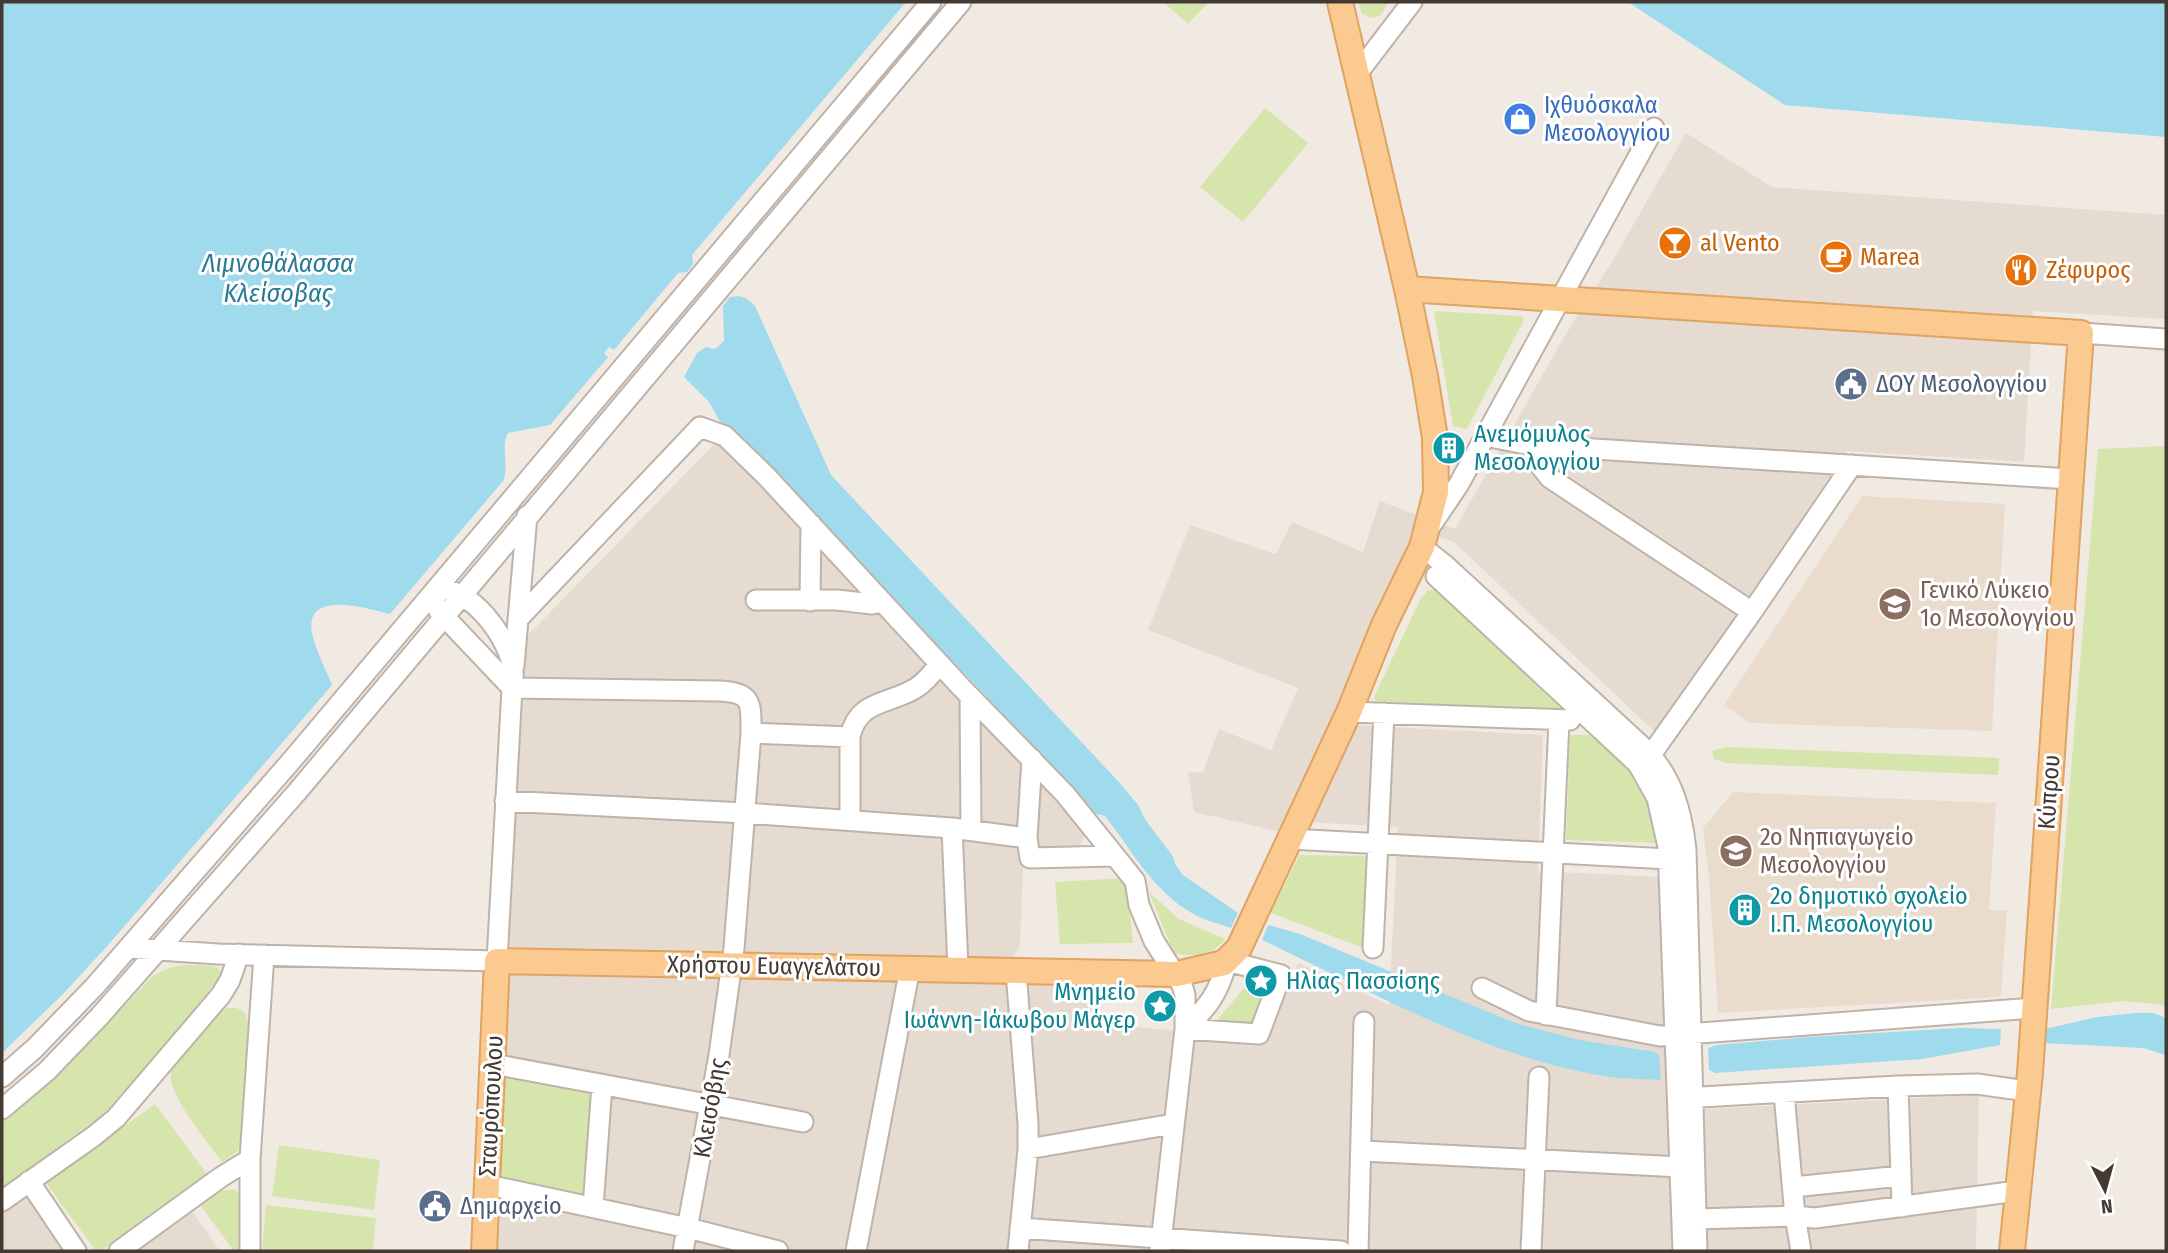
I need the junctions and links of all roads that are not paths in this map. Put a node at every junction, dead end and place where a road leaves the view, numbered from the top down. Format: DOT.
graph roads {
  1 [pos="931,2"];
  2 [pos="961,2"];
  3 [pos="1340,2"];
  4 [pos="1412,2"];
  5 [pos="1357,74"];
  6 [pos="1654,128"];
  7 [pos="1407,289"];
  8 [pos="1560,298"];
  9 [pos="2081,333"];
  10 [pos="2166,339"];
  11 [pos="1485,436"];
  12 [pos="1531,445"];
  13 [pos="1852,465"];
  14 [pos="2070,479"];
  15 [pos="527,516"];
  16 [pos="811,524"];
  17 [pos="1422,546"];
  18 [pos="435,590"];
  19 [pos="461,594"];
  20 [pos="756,600"];
  21 [pos="810,601"];
  22 [pos="882,602"];
  23 [pos="1752,612"];
  24 [pos="443,617"];
  25 [pos="518,619"];
  26 [pos="940,665"];
  27 [pos="513,679"];
  28 [pos="970,696"];
  29 [pos="1349,712"];
  30 [pos="1384,713"];
  31 [pos="1559,720"];
  32 [pos="1592,720"];
  33 [pos="751,733"];
  34 [pos="850,737"];
  35 [pos="1032,759"];
  36 [pos="1646,762"];
  37 [pos="505,801"];
  38 [pos="745,813"];
  39 [pos="850,820"];
  40 [pos="961,829"];
  41 [pos="1027,838"];
  42 [pos="1290,839"];
  43 [pos="1379,845"];
  44 [pos="1552,854"];
  45 [pos="1115,856"];
  46 [pos="1669,859"];
  47 [pos="129,948"];
  48 [pos="1373,948"];
  49 [pos="158,951"];
  50 [pos="239,954"];
  51 [pos="1233,954"];
  52 [pos="264,955"];
  53 [pos="497,961"];
  54 [pos="732,965"];
  55 [pos="910,968"];
  56 [pos="958,970"];
  57 [pos="1016,971"];
  58 [pos="1177,974"];
  59 [pos="1482,988"];
  60 [pos="2034,1008"];
  61 [pos="1546,1015"];
  62 [pos="1364,1022"];
  63 [pos="1185,1029"];
  64 [pos="1683,1035"];
  65 [pos="493,1064"];
  66 [pos="2,1077"];
  67 [pos="1539,1077"];
  68 [pos="603,1085"];
  69 [pos="1898,1086"];
  70 [pos="2027,1091"];
  71 [pos="1784,1093"];
  72 [pos="1686,1098"];
  73 [pos="710,1105"];
  74 [pos="2,1109"];
  75 [pos="803,1122"];
  76 [pos="1173,1124"];
  77 [pos="1028,1149"];
  78 [pos="1363,1151"];
  79 [pos="250,1158"];
  80 [pos="1536,1160"];
  81 [pos="1681,1167"];
  82 [pos="1901,1176"];
  83 [pos="29,1181"];
  84 [pos="488,1185"];
  85 [pos="1793,1187"];
  86 [pos="2017,1191"];
  87 [pos="2,1201"];
  88 [pos="1902,1207"];
  89 [pos="593,1208"];
  90 [pos="1795,1216"];
  91 [pos="1701,1219"];
  92 [pos="688,1228"];
  93 [pos="1020,1228"];
  94 [pos="1160,1245"];
  95 [pos="1276,1248"];
  96 [pos="76,1251"];
  97 [pos="119,1251"];
  98 [pos="250,1251"];
  99 [pos="484,1251"];
  100 [pos="683,1251"];
  101 [pos="778,1251"];
  102 [pos="856,1251"];
  103 [pos="1018,1251"];
  104 [pos="1341,1251"];
  105 [pos="1358,1251"];
  106 [pos="1531,1251"];
  107 [pos="1683,1251"];
  108 [pos="1697,1251"];
  109 [pos="1705,1251"];
  110 [pos="1801,1251"];
  111 [pos="2012,1251"];
  1 -- 18 [label="street"];
  2 -- 15 [label="street"];
  3 -- 5 [label="main road"];
  4 -- 5 [label="street"];
  5 -- 7 [label="main road"];
  6 -- 8 [label="street"];
  7 -- 8 [label="main road"];
  7 -- 17 [label="main road"];
  8 -- 9 [label="main road"];
  8 -- 11 [label="street"];
  9 -- 10 [label="street"];
  9 -- 14 [label="main road, Κύπρου"];
  11 -- 12 [label="street"];
  11 -- 17 [label="street"];
  12 -- 13 [label="street"];
  12 -- 23 [label="street"];
  13 -- 14 [label="street"];
  13 -- 23 [label="street"];
  14 -- 60 [label="main road, Κύπρου"];
  15 -- 19 [label="street"];
  15 -- 25 [label="street"];
  16 -- 21 [label="street"];
  16 -- 22 [label="street"];
  16 -- 25 [label="street"];
  17 -- 29 [label="main road"];
  17 -- 32 [label="street"];
  17 -- 36 [label="street"];
  18 -- 19 [label="street"];
  18 -- 24 [label="street"];
  18 -- 47 [label="street"];
  19 -- 24 [label="street"];
  19 -- 27 [label="street"];
  20 -- 21 [label="street"];
  21 -- 22 [label="street"];
  22 -- 26 [label="street"];
  23 -- 36 [label="street"];
  24 -- 27 [label="street"];
  24 -- 49 [label="street"];
  25 -- 27 [label="street"];
  26 -- 28 [label="street"];
  26 -- 34 [label="street"];
  27 -- 33 [label="street, Κλεισόβης"];
  27 -- 37 [label="street"];
  28 -- 35 [label="street"];
  28 -- 40 [label="street"];
  29 -- 30 [label="street"];
  29 -- 42 [label="main road"];
  30 -- 31 [label="street"];
  30 -- 43 [label="street"];
  31 -- 32 [label="street"];
  31 -- 44 [label="street"];
  32 -- 36 [label="street"];
  33 -- 34 [label="street"];
  33 -- 38 [label="street, Κλεισόβης"];
  34 -- 39 [label="street"];
  35 -- 41 [label="street"];
  35 -- 45 [label="street"];
  36 -- 46 [label="street"];
  36 -- 64 [label="street"];
  37 -- 38 [label="street"];
  37 -- 53 [label="street"];
  38 -- 39 [label="street"];
  38 -- 54 [label="street, Κλεισόβης"];
  39 -- 40 [label="street"];
  40 -- 41 [label="street"];
  40 -- 56 [label="street"];
  41 -- 45 [label="street"];
  42 -- 43 [label="street"];
  42 -- 51 [label="main road"];
  43 -- 44 [label="street"];
  43 -- 48 [label="street"];
  44 -- 46 [label="street"];
  44 -- 61 [label="street"];
  45 -- 58 [label="street"];
  46 -- 64 [label="street"];
  47 -- 49 [label="street"];
  47 -- 66 [label="street"];
  49 -- 50 [label="street"];
  49 -- 74 [label="street"];
  50 -- 52 [label="street"];
  50 -- 83 [label="street"];
  51 -- 58 [label="main road, Χρήστου Ευαγγελάτου"];
  51 -- 63 [label="street"];
  51 -- 63 [label="street"];
  52 -- 53 [label="street"];
  52 -- 79 [label="street"];
  53 -- 54 [label="main road, Χρήστου Ευαγγελάτου"];
  53 -- 65 [label="main road, Σταυρόπουλου"];
  54 -- 55 [label="main road, Χρήστου Ευαγγελάτου"];
  54 -- 73 [label="street, Κλεισόβης"];
  55 -- 56 [label="main road, Χρήστου Ευαγγελάτου"];
  55 -- 102 [label="street"];
  56 -- 57 [label="main road, Χρήστου Ευαγγελάτου"];
  57 -- 58 [label="main road, Χρήστου Ευαγγελάτου"];
  57 -- 77 [label="street"];
  58 -- 63 [label="street"];
  59 -- 61 [label="street"];
  60 -- 64 [label="street"];
  60 -- 70 [label="main road, Κύπρου"];
  61 -- 64 [label="street"];
  62 -- 78 [label="street"];
  63 -- 76 [label="street"];
  64 -- 72 [label="street"];
  65 -- 68 [label="street"];
  65 -- 84 [label="main road, Σταυρόπουλου"];
  67 -- 80 [label="street"];
  68 -- 73 [label="street"];
  68 -- 89 [label="street"];
  69 -- 70 [label="street"];
  69 -- 71 [label="street"];
  69 -- 82 [label="street"];
  70 -- 86 [label="main road, Κύπρου"];
  71 -- 72 [label="street"];
  71 -- 85 [label="street"];
  72 -- 81 [label="street"];
  72 -- 91 [label="street"];
  73 -- 75 [label="street"];
  73 -- 92 [label="street, Κλεισόβης"];
  76 -- 77 [label="street"];
  76 -- 94 [label="street"];
  77 -- 93 [label="street"];
  78 -- 80 [label="street"];
  78 -- 105 [label="street"];
  79 -- 97 [label="street"];
  79 -- 98 [label="street"];
  80 -- 81 [label="street"];
  80 -- 106 [label="street"];
  81 -- 107 [label="street"];
  82 -- 85 [label="street"];
  82 -- 88 [label="street"];
  83 -- 87 [label="street"];
  83 -- 96 [label="street"];
  84 -- 89 [label="street"];
  84 -- 99 [label="main road, Σταυρόπουλου"];
  85 -- 90 [label="street"];
  86 -- 88 [label="street"];
  86 -- 111 [label="main road, Κύπρου"];
  88 -- 90 [label="street"];
  89 -- 92 [label="street"];
  90 -- 91 [label="street"];
  90 -- 110 [label="street"];
  91 -- 108 [label="street"];
  91 -- 109 [label="street"];
  92 -- 100 [label="street, Κλεισόβης"];
  92 -- 101 [label="street"];
  93 -- 94 [label="street"];
  93 -- 103 [label="street"];
  94 -- 95 [label="street"];
  95 -- 104 [label="street"];
}
